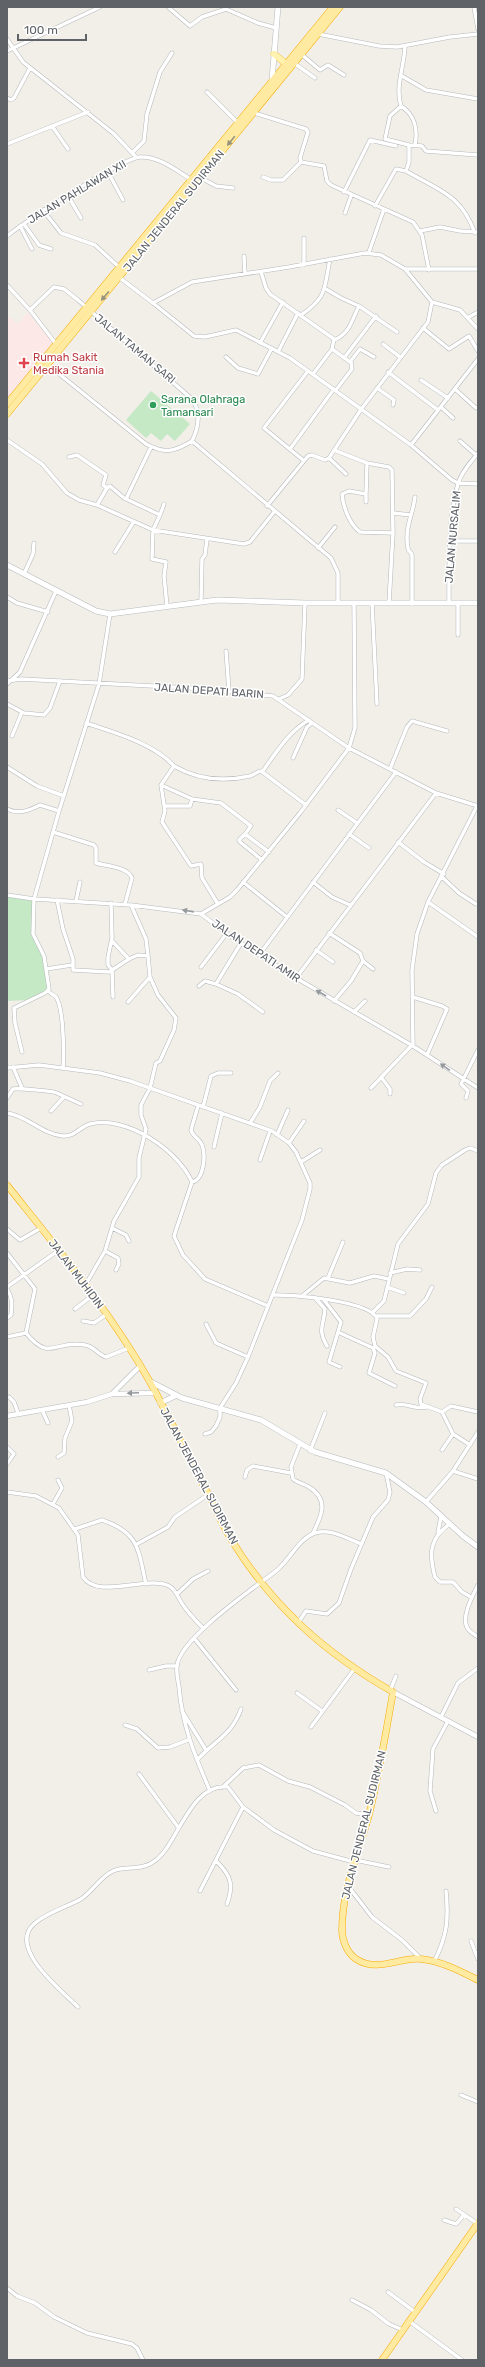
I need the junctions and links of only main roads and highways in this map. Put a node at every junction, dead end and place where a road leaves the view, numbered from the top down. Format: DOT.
graph roads {
  1 [pos="278,7"];
  2 [pos="333,7"];
  3 [pos="340,7"];
  4 [pos="274,54"];
  5 [pos="290,65"];
  6 [pos="272,80"];
  7 [pos="252,109"];
  8 [pos="216,155"];
  9 [pos="89,310"];
  10 [pos="7,404"];
  11 [pos="7,414"];
  12 [pos="7,565"];
  13 [pos="478,603"];
  14 [pos="7,1185"];
  15 [pos="139,1367"];
  16 [pos="149,1382"];
  17 [pos="175,1396"];
  18 [pos="160,1403"];
  19 [pos="478,1547"];
  20 [pos="478,1978"];
  21 [pos="478,2224"];
  22 [pos="382,2360"];
  1 -- 4 [label="main road"];
  2 -- 5 [label="highway, JALAN JENDERAL SUDIRMAN"];
  3 -- 5 [label="highway, JALAN JENDERAL SUDIRMAN"];
  4 -- 5 [label="main road"];
  4 -- 6 [label="main road"];
  5 -- 6 [label="highway, JALAN JENDERAL SUDIRMAN"];
  5 -- 7 [label="highway, JALAN JENDERAL SUDIRMAN"];
  6 -- 7 [label="highway, JALAN JENDERAL SUDIRMAN"];
  7 -- 8 [label="highway, JALAN JENDERAL SUDIRMAN, one-way"];
  7 -- 8 [label="highway, JALAN JENDERAL SUDIRMAN"];
  8 -- 9 [label="highway, JALAN JENDERAL SUDIRMAN"];
  8 -- 9 [label="highway, JALAN JENDERAL SUDIRMAN, one-way"];
  9 -- 10 [label="highway, JALAN JENDERAL SUDIRMAN"];
  9 -- 11 [label="highway, JALAN JENDERAL SUDIRMAN"];
  12 -- 13 [label="main road"];
  14 -- 15 [label="highway, JALAN MUHIDIN"];
  15 -- 16 [label="highway, JALAN JENDERAL SUDIRMAN"];
  16 -- 17 [label="main road"];
  16 -- 18 [label="highway, JALAN JENDERAL SUDIRMAN"];
  17 -- 18 [label="main road"];
  17 -- 19 [label="main road"];
  18 -- 20 [label="highway, JALAN JENDERAL SUDIRMAN"];
  21 -- 22 [label="highway"];
}
